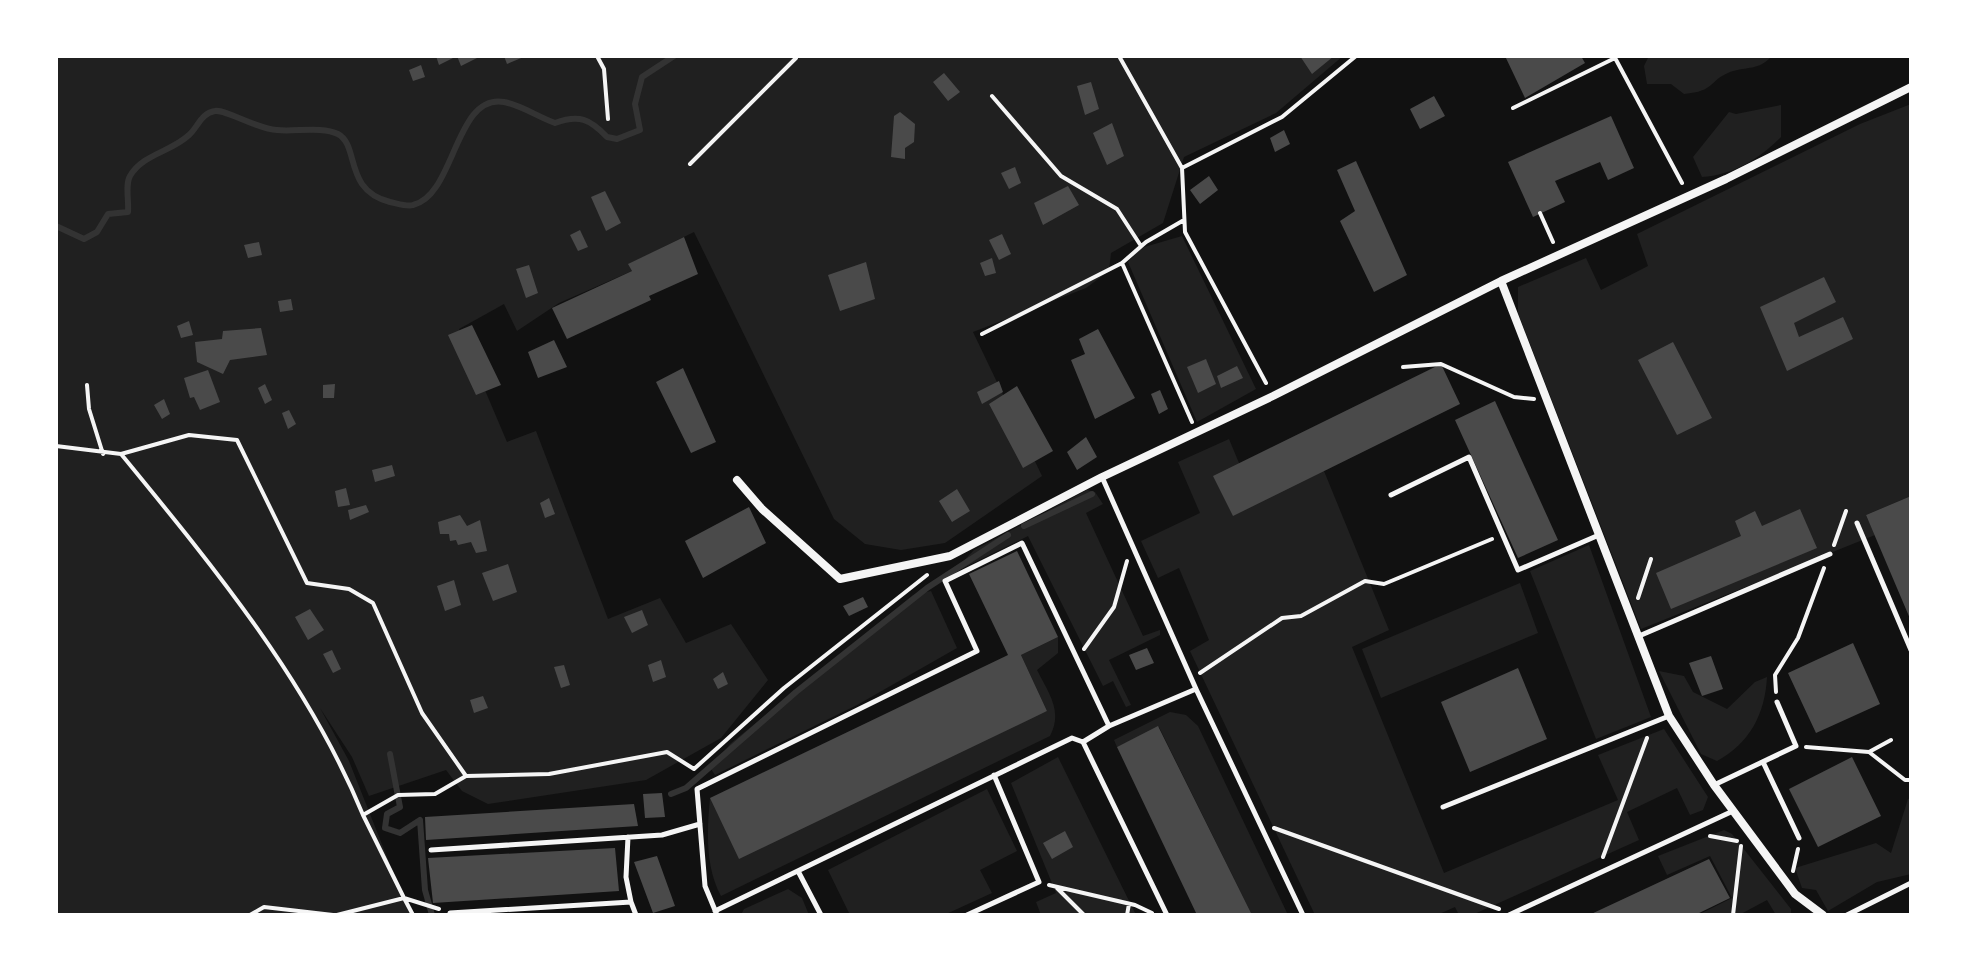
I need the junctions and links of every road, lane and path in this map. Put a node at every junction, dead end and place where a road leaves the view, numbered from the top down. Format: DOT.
graph roads {
  1 [pos="597,56"];
  2 [pos="786,56"];
  3 [pos="1119,56"];
  4 [pos="1356,56"];
  5 [pos="797,57"];
  6 [pos="1614,57"];
  7 [pos="1911,87"];
  8 [pos="992,96"];
  9 [pos="1513,108"];
  10 [pos="608,119"];
  11 [pos="690,164"];
  12 [pos="1182,168"];
  13 [pos="1689,196"];
  14 [pos="1540,213"];
  15 [pos="1184,220"];
  16 [pos="1141,246"];
  17 [pos="1559,255"];
  18 [pos="1122,263"];
  19 [pos="1501,281"];
  20 [pos="982,334"];
  21 [pos="1403,367"];
  22 [pos="87,385"];
  23 [pos="1273,396"];
  24 [pos="1547,401"];
  25 [pos="1196,432"];
  26 [pos="56,446"];
  27 [pos="103,454"];
  28 [pos="121,454"];
  29 [pos="1102,477"];
  30 [pos="737,480"];
  31 [pos="1391,495"];
  32 [pos="1846,511"];
  33 [pos="1857,523"];
  34 [pos="1502,535"];
  35 [pos="1599,535"];
  36 [pos="1131,544"];
  37 [pos="1830,554"];
  38 [pos="950,556"];
  39 [pos="1651,559"];
  40 [pos="1631,619"];
  41 [pos="1638,636"];
  42 [pos="1911,650"];
  43 [pos="1078,658"];
  44 [pos="1192,679"];
  45 [pos="1196,689"];
  46 [pos="1777,702"];
  47 [pos="1669,716"];
  48 [pos="1656,721"];
  49 [pos="1109,726"];
  50 [pos="1891,740"];
  51 [pos="1083,742"];
  52 [pos="1796,746"];
  53 [pos="1869,752"];
  54 [pos="1763,762"];
  55 [pos="994,775"];
  56 [pos="466,776"];
  57 [pos="1911,780"];
  58 [pos="1714,785"];
  59 [pos="1443,807"];
  60 [pos="1734,811"];
  61 [pos="363,815"];
  62 [pos="700,824"];
  63 [pos="1268,826"];
  64 [pos="1700,835"];
  65 [pos="628,837"];
  66 [pos="1799,838"];
  67 [pos="431,850"];
  68 [pos="798,871"];
  69 [pos="1597,874"];
  70 [pos="1039,882"];
  71 [pos="1911,883"];
  72 [pos="1787,884"];
  73 [pos="1055,886"];
  74 [pos="404,898"];
  75 [pos="631,902"];
  76 [pos="1129,904"];
  77 [pos="447,912"];
  78 [pos="716,913"];
  79 [pos="1511,914"];
  80 [pos="250,915"];
  81 [pos="335,915"];
  82 [pos="413,915"];
  83 [pos="636,915"];
  84 [pos="821,915"];
  85 [pos="967,915"];
  86 [pos="1084,915"];
  87 [pos="1127,915"];
  88 [pos="1155,915"];
  89 [pos="1167,915"];
  90 [pos="1303,915"];
  91 [pos="1733,915"];
  92 [pos="1823,915"];
  93 [pos="1847,915"];
  1 -- 10 [label="path"];
  2 -- 5 [label="path"];
  3 -- 12 [label="path"];
  4 -- 12 [label="path"];
  5 -- 11 [label="path"];
  6 -- 9 [label="path"];
  6 -- 13 [label="path"];
  7 -- 13 [label="street"];
  8 -- 16 [label="path"];
  12 -- 15 [label="path"];
  13 -- 17 [label="street"];
  14 -- 17 [label="path"];
  15 -- 16 [label="path"];
  15 -- 23 [label="path"];
  16 -- 18 [label="path"];
  17 -- 19 [label="street"];
  18 -- 20 [label="path"];
  18 -- 25 [label="path"];
  19 -- 23 [label="street"];
  19 -- 24 [label="street"];
  21 -- 24 [label="path"];
  22 -- 27 [label="path"];
  23 -- 25 [label="street"];
  24 -- 35 [label="street"];
  25 -- 29 [label="street"];
  26 -- 27 [label="path"];
  27 -- 28 [label="path"];
  28 -- 56 [label="path"];
  28 -- 61 [label="path"];
  29 -- 36 [label="lane"];
  29 -- 38 [label="street"];
  30 -- 38 [label="street"];
  31 -- 34 [label="lane"];
  32 -- 37 [label="path"];
  33 -- 42 [label="lane"];
  34 -- 35 [label="lane"];
  34 -- 44 [label="path"];
  35 -- 40 [label="street"];
  36 -- 43 [label="path"];
  36 -- 44 [label="lane"];
  37 -- 41 [label="lane"];
  37 -- 46 [label="path"];
  38 -- 56 [label="path"];
  39 -- 40 [label="path"];
  40 -- 41 [label="street"];
  41 -- 47 [label="street"];
  43 -- 49 [label="lane"];
  43 -- 62 [label="lane"];
  44 -- 45 [label="lane"];
  45 -- 49 [label="lane"];
  45 -- 90 [label="lane"];
  46 -- 52 [label="lane"];
  47 -- 48 [label="lane"];
  47 -- 58 [label="street"];
  48 -- 59 [label="lane"];
  48 -- 69 [label="path"];
  49 -- 51 [label="lane"];
  50 -- 53 [label="path"];
  51 -- 55 [label="lane"];
  51 -- 89 [label="lane"];
  52 -- 53 [label="path"];
  52 -- 54 [label="lane"];
  53 -- 57 [label="path"];
  54 -- 58 [label="lane"];
  54 -- 66 [label="lane"];
  55 -- 68 [label="lane"];
  55 -- 70 [label="lane"];
  56 -- 61 [label="path"];
  58 -- 60 [label="street"];
  60 -- 69 [label="lane"];
  60 -- 72 [label="street"];
  61 -- 74 [label="path"];
  62 -- 65 [label="lane"];
  62 -- 78 [label="lane"];
  63 -- 79 [label="path"];
  64 -- 91 [label="path"];
  65 -- 67 [label="lane"];
  65 -- 75 [label="lane"];
  66 -- 72 [label="path"];
  68 -- 78 [label="lane"];
  68 -- 84 [label="lane"];
  69 -- 79 [label="lane"];
  70 -- 73 [label="path"];
  70 -- 85 [label="lane"];
  71 -- 93 [label="lane"];
  72 -- 92 [label="street"];
  73 -- 76 [label="path"];
  73 -- 86 [label="path"];
  74 -- 77 [label="path"];
  74 -- 81 [label="path"];
  74 -- 82 [label="path"];
  75 -- 77 [label="lane"];
  75 -- 83 [label="lane"];
  76 -- 87 [label="path"];
  76 -- 88 [label="path"];
  80 -- 81 [label="path"];
}
